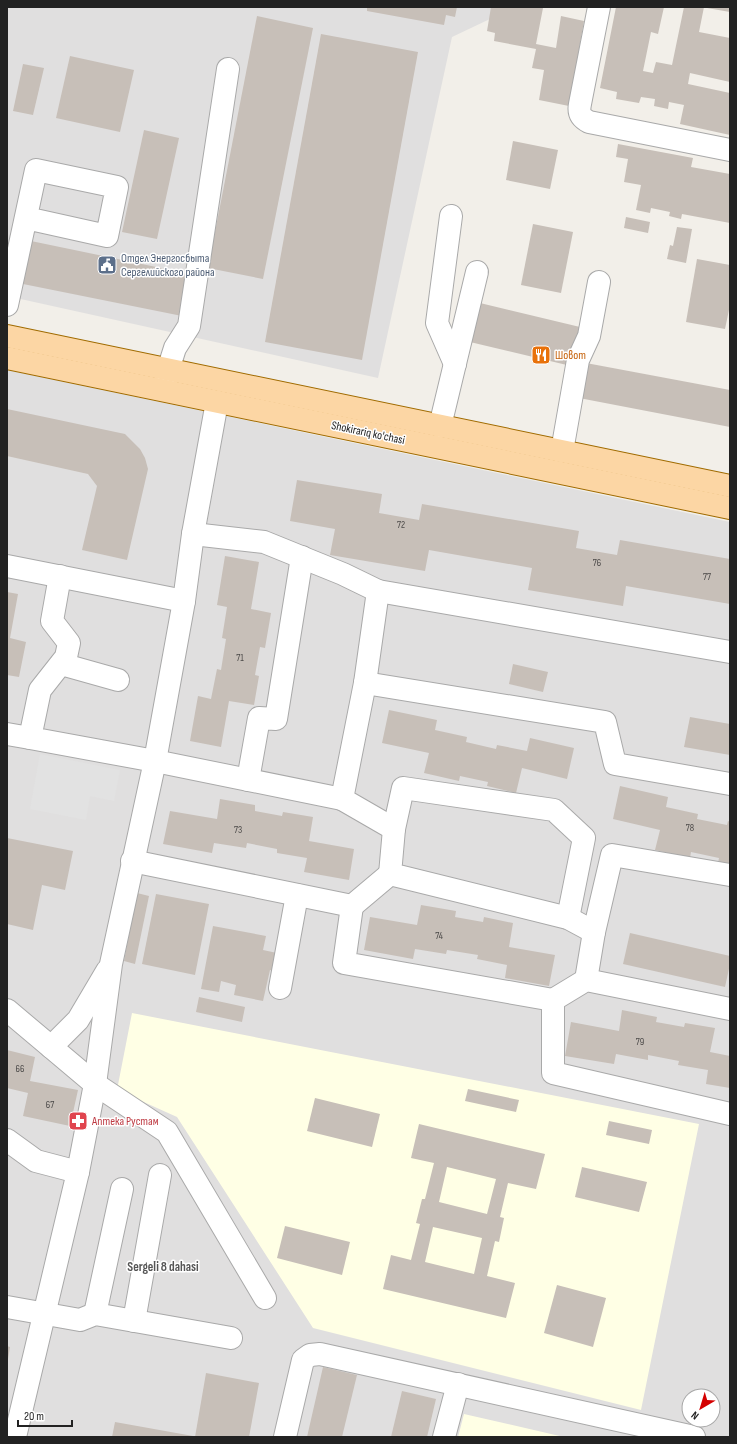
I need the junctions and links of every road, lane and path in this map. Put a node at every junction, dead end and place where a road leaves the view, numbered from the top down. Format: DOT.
graph roads {
  1 [pos="599,7"];
  2 [pos="228,69"];
  3 [pos="730,150"];
  4 [pos="451,216"];
  5 [pos="26,218"];
  6 [pos="477,272"];
  7 [pos="599,282"];
  8 [pos="7,305"];
  9 [pos="7,336"];
  10 [pos="7,358"];
  11 [pos="455,364"];
  12 [pos="168,370"];
  13 [pos="164,391"];
  14 [pos="217,402"];
  15 [pos="440,426"];
  16 [pos="562,451"];
  17 [pos="730,486"];
  18 [pos="730,508"];
  19 [pos="193,534"];
  20 [pos="302,557"];
  21 [pos="7,566"];
  22 [pos="60,576"];
  23 [pos="378,591"];
  24 [pos="184,602"];
  25 [pos="730,652"];
  26 [pos="61,664"];
  27 [pos="118,680"];
  28 [pos="365,683"];
  29 [pos="7,734"];
  30 [pos="30,738"];
  31 [pos="155,761"];
  32 [pos="248,780"];
  33 [pos="730,784"];
  34 [pos="342,799"];
  35 [pos="394,829"];
  36 [pos="132,861"];
  37 [pos="390,874"];
  38 [pos="730,875"];
  39 [pos="296,895"];
  40 [pos="352,906"];
  41 [pos="568,918"];
  42 [pos="594,932"];
  43 [pos="111,964"];
  44 [pos="586,980"];
  45 [pos="280,988"];
  46 [pos="553,1000"];
  47 [pos="730,1009"];
  48 [pos="7,1010"];
  49 [pos="51,1047"];
  50 [pos="95,1084"];
  51 [pos="730,1114"];
  52 [pos="7,1140"];
  53 [pos="78,1172"];
  54 [pos="160,1175"];
  55 [pos="122,1189"];
  56 [pos="265,1298"];
  57 [pos="7,1307"];
  58 [pos="44,1314"];
  59 [pos="95,1314"];
  60 [pos="134,1321"];
  61 [pos="230,1338"];
  62 [pos="458,1384"];
  63 [pos="15,1437"];
  64 [pos="285,1437"];
  65 [pos="444,1437"];
  66 [pos="694,1437"];
  1 -- 3 [label="lane"];
  2 -- 12 [label="lane"];
  4 -- 11 [label="lane"];
  5 -- 8 [label="lane"];
  6 -- 11 [label="lane"];
  7 -- 16 [label="lane"];
  9 -- 12 [label="main road, Shokirariq ko'chasi"];
  10 -- 13 [label="main road, Shokirariq ko'chasi"];
  11 -- 15 [label="lane"];
  12 -- 13 [label="lane"];
  12 -- 15 [label="main road, Shokirariq ko'chasi"];
  13 -- 14 [label="main road, Shokirariq ko'chasi"];
  14 -- 18 [label="main road, Shokirariq ko'chasi"];
  14 -- 19 [label="lane"];
  15 -- 16 [label="main road, Shokirariq ko'chasi"];
  16 -- 17 [label="main road, Shokirariq ko'chasi"];
  19 -- 20 [label="lane"];
  19 -- 24 [label="lane"];
  20 -- 23 [label="lane"];
  20 -- 32 [label="lane"];
  21 -- 22 [label="lane"];
  22 -- 24 [label="lane"];
  22 -- 26 [label="lane"];
  23 -- 25 [label="lane"];
  23 -- 28 [label="lane"];
  24 -- 31 [label="lane"];
  26 -- 27 [label="lane"];
  26 -- 30 [label="lane"];
  28 -- 33 [label="lane"];
  28 -- 34 [label="lane"];
  29 -- 30 [label="lane"];
  30 -- 31 [label="lane"];
  31 -- 32 [label="lane"];
  31 -- 36 [label="lane"];
  32 -- 34 [label="lane"];
  34 -- 35 [label="lane"];
  35 -- 37 [label="lane"];
  35 -- 41 [label="lane"];
  36 -- 39 [label="lane"];
  36 -- 43 [label="lane"];
  37 -- 40 [label="lane"];
  37 -- 41 [label="lane"];
  38 -- 42 [label="lane"];
  39 -- 40 [label="lane"];
  39 -- 45 [label="lane"];
  40 -- 46 [label="lane"];
  41 -- 42 [label="lane"];
  42 -- 44 [label="lane"];
  43 -- 49 [label="lane"];
  43 -- 50 [label="lane"];
  44 -- 46 [label="lane"];
  44 -- 47 [label="lane"];
  46 -- 51 [label="lane"];
  48 -- 49 [label="lane"];
  49 -- 50 [label="lane"];
  50 -- 53 [label="lane"];
  50 -- 56 [label="lane"];
  52 -- 53 [label="lane"];
  53 -- 58 [label="lane"];
  54 -- 60 [label="lane"];
  55 -- 59 [label="lane"];
  57 -- 58 [label="lane"];
  58 -- 59 [label="lane"];
  58 -- 63 [label="lane"];
  59 -- 60 [label="lane"];
  60 -- 61 [label="lane"];
  62 -- 64 [label="lane"];
  62 -- 65 [label="lane"];
  62 -- 66 [label="lane"];
}
